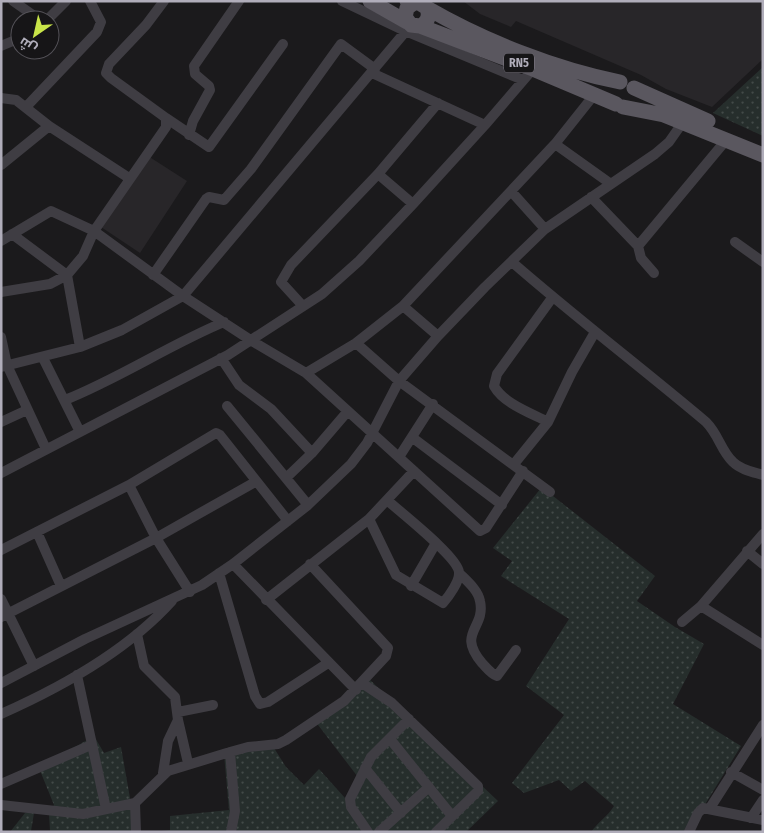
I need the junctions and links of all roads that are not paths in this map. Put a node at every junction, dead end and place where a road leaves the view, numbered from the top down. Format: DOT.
graph roads {
  1 [pos="12,1"];
  2 [pos="66,1"];
  3 [pos="90,1"];
  4 [pos="164,1"];
  5 [pos="239,1"];
  6 [pos="342,1"];
  7 [pos="370,1"];
  8 [pos="416,4"];
  9 [pos="25,10"];
  10 [pos="57,10"];
  11 [pos="411,26"];
  12 [pos="283,44"];
  13 [pos="373,71"];
  14 [pos="528,74"];
  15 [pos="627,85"];
  16 [pos="594,95"];
  17 [pos="3,96"];
  18 [pos="438,103"];
  19 [pos="619,106"];
  20 [pos="26,107"];
  21 [pos="166,118"];
  22 [pos="683,122"];
  23 [pos="485,125"];
  24 [pos="49,126"];
  25 [pos="189,135"];
  26 [pos="728,140"];
  27 [pos="555,144"];
  28 [pos="763,144"];
  29 [pos="763,155"];
  30 [pos="1,165"];
  31 [pos="378,174"];
  32 [pos="129,178"];
  33 [pos="611,184"];
  34 [pos="510,191"];
  35 [pos="591,197"];
  36 [pos="413,204"];
  37 [pos="545,229"];
  38 [pos="94,231"];
  39 [pos="12,234"];
  40 [pos="1,241"];
  41 [pos="735,242"];
  42 [pos="638,246"];
  43 [pos="512,262"];
  44 [pos="763,262"];
  45 [pos="654,273"];
  46 [pos="67,275"];
  47 [pos="153,275"];
  48 [pos="1,292"];
  49 [pos="183,296"];
  50 [pos="552,298"];
  51 [pos="302,305"];
  52 [pos="403,306"];
  53 [pos="224,322"];
  54 [pos="595,332"];
  55 [pos="438,336"];
  56 [pos="1,337"];
  57 [pos="252,341"];
  58 [pos="356,343"];
  59 [pos="80,347"];
  60 [pos="43,358"];
  61 [pos="221,358"];
  62 [pos="4,366"];
  63 [pos="306,373"];
  64 [pos="399,381"];
  65 [pos="64,400"];
  66 [pos="433,404"];
  67 [pos="228,406"];
  68 [pos="27,410"];
  69 [pos="348,411"];
  70 [pos="1,422"];
  71 [pos="548,422"];
  72 [pos="80,432"];
  73 [pos="373,432"];
  74 [pos="413,438"];
  75 [pos="46,449"];
  76 [pos="312,453"];
  77 [pos="399,457"];
  78 [pos="514,464"];
  79 [pos="414,471"];
  80 [pos="523,471"];
  81 [pos="1,473"];
  82 [pos="763,475"];
  83 [pos="286,478"];
  84 [pos="255,482"];
  85 [pos="129,485"];
  86 [pos="550,492"];
  87 [pos="387,500"];
  88 [pos="308,505"];
  89 [pos="502,505"];
  90 [pos="369,519"];
  91 [pos="288,521"];
  92 [pos="37,532"];
  93 [pos="763,534"];
  94 [pos="156,538"];
  95 [pos="436,543"];
  96 [pos="1,550"];
  97 [pos="747,551"];
  98 [pos="233,564"];
  99 [pos="310,564"];
  100 [pos="763,564"];
  101 [pos="219,573"];
  102 [pos="459,573"];
  103 [pos="61,586"];
  104 [pos="411,586"];
  105 [pos="190,592"];
  106 [pos="175,598"];
  107 [pos="1,599"];
  108 [pos="266,600"];
  109 [pos="701,606"];
  110 [pos="5,615"];
  111 [pos="682,622"];
  112 [pos="137,634"];
  113 [pos="763,645"];
  114 [pos="516,650"];
  115 [pos="328,663"];
  116 [pos="34,666"];
  117 [pos="77,675"];
  118 [pos="1,682"];
  119 [pos="358,687"];
  120 [pos="213,705"];
  121 [pos="1,714"];
  122 [pos="178,716"];
  123 [pos="409,719"];
  124 [pos="763,725"];
  125 [pos="390,738"];
  126 [pos="91,745"];
  127 [pos="230,752"];
  128 [pos="188,763"];
  129 [pos="365,768"];
  130 [pos="732,772"];
  131 [pos="163,773"];
  132 [pos="1,784"];
  133 [pos="429,787"];
  134 [pos="763,790"];
  135 [pos="763,800"];
  136 [pos="135,803"];
  137 [pos="1,805"];
  138 [pos="710,808"];
  139 [pos="106,810"];
  140 [pos="401,813"];
  141 [pos="452,816"];
  142 [pos="751,818"];
  143 [pos="763,820"];
  144 [pos="136,832"];
  145 [pos="231,832"];
  146 [pos="368,832"];
  147 [pos="379,832"];
  148 [pos="436,832"];
  149 [pos="689,832"];
  1 -- 9 [label="street"];
  2 -- 10 [label="street"];
  3 -- 20 [label="street"];
  4 -- 21 [label="street"];
  5 -- 25 [label="street"];
  6 -- 11 [label="street"];
  7 -- 11 [label="main road, RN5"];
  8 -- 11 [label="main road, RN5"];
  8 -- 15 [label="main road, RN5"];
  11 -- 13 [label="street"];
  11 -- 14 [label="main road, RN5"];
  12 -- 25 [label="street"];
  13 -- 18 [label="street"];
  13 -- 47 [label="street"];
  13 -- 49 [label="street"];
  14 -- 16 [label="main road, RN5"];
  14 -- 23 [label="street"];
  15 -- 19 [label="main road"];
  15 -- 28 [label="main road, RN5"];
  16 -- 19 [label="main road, RN5"];
  16 -- 27 [label="street"];
  17 -- 20 [label="street"];
  18 -- 23 [label="street"];
  18 -- 31 [label="street"];
  19 -- 22 [label="main road, RN5"];
  20 -- 24 [label="street"];
  21 -- 25 [label="street"];
  21 -- 32 [label="street"];
  22 -- 26 [label="main road, RN5"];
  22 -- 33 [label="street"];
  23 -- 36 [label="street"];
  24 -- 30 [label="street"];
  24 -- 32 [label="street"];
  26 -- 29 [label="main road, RN5"];
  26 -- 42 [label="street"];
  27 -- 33 [label="street"];
  27 -- 34 [label="street"];
  31 -- 36 [label="street"];
  31 -- 51 [label="street"];
  32 -- 38 [label="street"];
  33 -- 35 [label="street"];
  34 -- 37 [label="street"];
  34 -- 52 [label="street"];
  35 -- 37 [label="street"];
  35 -- 42 [label="street"];
  36 -- 51 [label="street"];
  37 -- 43 [label="street"];
  38 -- 39 [label="street"];
  38 -- 46 [label="street"];
  38 -- 47 [label="street"];
  39 -- 40 [label="street"];
  39 -- 46 [label="street"];
  41 -- 44 [label="street"];
  42 -- 45 [label="street"];
  43 -- 50 [label="street"];
  43 -- 55 [label="street"];
  46 -- 48 [label="street"];
  46 -- 59 [label="street"];
  47 -- 49 [label="street"];
  49 -- 53 [label="street"];
  49 -- 59 [label="street"];
  50 -- 54 [label="street"];
  50 -- 71 [label="street"];
  51 -- 57 [label="street"];
  52 -- 55 [label="street"];
  52 -- 58 [label="street"];
  53 -- 57 [label="street"];
  53 -- 65 [label="street"];
  54 -- 71 [label="street"];
  54 -- 82 [label="street"];
  55 -- 64 [label="street"];
  56 -- 62 [label="street"];
  57 -- 61 [label="street"];
  57 -- 63 [label="street"];
  58 -- 63 [label="street"];
  58 -- 64 [label="street"];
  59 -- 60 [label="street"];
  60 -- 62 [label="street"];
  60 -- 65 [label="street"];
  61 -- 72 [label="street"];
  61 -- 76 [label="street"];
  62 -- 68 [label="street"];
  63 -- 69 [label="street"];
  64 -- 66 [label="street"];
  64 -- 73 [label="street"];
  65 -- 72 [label="street"];
  66 -- 74 [label="street"];
  66 -- 78 [label="street"];
  67 -- 83 [label="street"];
  68 -- 70 [label="street"];
  68 -- 75 [label="street"];
  69 -- 73 [label="street"];
  69 -- 76 [label="street"];
  71 -- 78 [label="street"];
  72 -- 75 [label="street"];
  73 -- 77 [label="street"];
  73 -- 88 [label="street"];
  74 -- 77 [label="street"];
  74 -- 89 [label="street"];
  75 -- 81 [label="street"];
  76 -- 83 [label="street"];
  77 -- 79 [label="street"];
  78 -- 80 [label="street"];
  79 -- 87 [label="street"];
  79 -- 89 [label="street"];
  80 -- 86 [label="street"];
  80 -- 89 [label="street"];
  83 -- 88 [label="street"];
  84 -- 85 [label="street"];
  84 -- 91 [label="street"];
  84 -- 94 [label="street"];
  85 -- 92 [label="street"];
  85 -- 94 [label="street"];
  87 -- 90 [label="street"];
  87 -- 95 [label="street"];
  88 -- 91 [label="street"];
  90 -- 99 [label="street"];
  90 -- 104 [label="street"];
  91 -- 98 [label="street"];
  92 -- 96 [label="street"];
  92 -- 103 [label="street"];
  93 -- 97 [label="street"];
  94 -- 103 [label="street"];
  94 -- 105 [label="street"];
  95 -- 102 [label="street"];
  95 -- 104 [label="street"];
  97 -- 100 [label="street"];
  97 -- 109 [label="street"];
  98 -- 101 [label="street"];
  98 -- 108 [label="street"];
  99 -- 108 [label="street"];
  99 -- 119 [label="street"];
  101 -- 105 [label="street"];
  101 -- 115 [label="street"];
  102 -- 104 [label="street"];
  102 -- 114 [label="street"];
  103 -- 110 [label="street"];
  105 -- 106 [label="street"];
  106 -- 112 [label="street"];
  106 -- 116 [label="street"];
  107 -- 110 [label="street"];
  108 -- 115 [label="street"];
  109 -- 111 [label="street"];
  109 -- 113 [label="street"];
  110 -- 116 [label="street"];
  112 -- 117 [label="street"];
  112 -- 122 [label="street"];
  115 -- 119 [label="street"];
  116 -- 118 [label="street"];
  117 -- 121 [label="street"];
  117 -- 126 [label="street"];
  119 -- 123 [label="street"];
  119 -- 127 [label="street"];
  120 -- 122 [label="street"];
  122 -- 128 [label="street"];
  122 -- 131 [label="street"];
  123 -- 125 [label="street"];
  123 -- 141 [label="street"];
  124 -- 130 [label="street"];
  125 -- 129 [label="street"];
  125 -- 133 [label="street"];
  126 -- 132 [label="street"];
  126 -- 139 [label="street"];
  127 -- 128 [label="street"];
  127 -- 145 [label="street"];
  128 -- 131 [label="street"];
  129 -- 140 [label="street"];
  129 -- 146 [label="street"];
  130 -- 134 [label="street"];
  130 -- 138 [label="street"];
  131 -- 136 [label="street"];
  133 -- 140 [label="street"];
  133 -- 141 [label="street"];
  135 -- 142 [label="street"];
  136 -- 139 [label="street"];
  136 -- 144 [label="street"];
  137 -- 139 [label="street"];
  138 -- 142 [label="street"];
  138 -- 149 [label="street"];
  140 -- 147 [label="street"];
  141 -- 148 [label="street"];
  142 -- 143 [label="street"];
}
